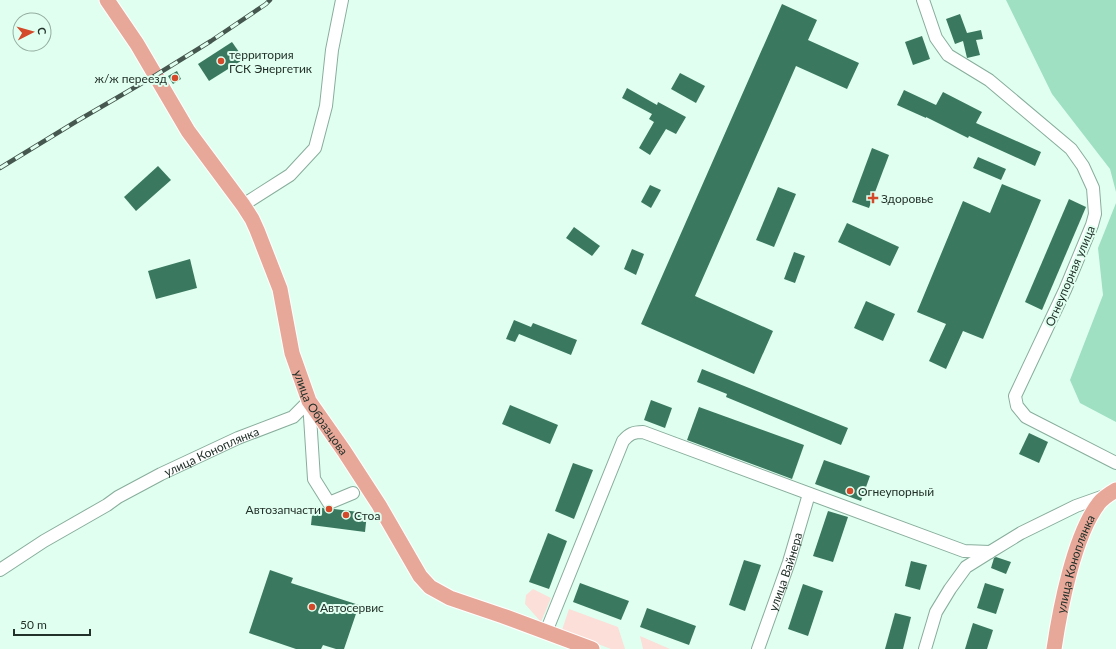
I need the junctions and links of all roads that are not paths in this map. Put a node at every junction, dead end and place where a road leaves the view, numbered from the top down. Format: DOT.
graph roads {
  1 [pos="342,0"];
  2 [pos="923,0"];
  3 [pos="110,2"];
  4 [pos="243,205"];
  5 [pos="309,401"];
  6 [pos="1116,463"];
  7 [pos="353,493"];
  8 [pos="1111,493"];
  9 [pos="809,494"];
  10 [pos="990,552"];
  11 [pos="0,570"];
  12 [pos="546,632"];
  13 [pos="592,649"];
  14 [pos="758,649"];
  15 [pos="925,649"];
  16 [pos="1054,649"];
  1 -- 4 [label="street"];
  2 -- 6 [label="street, Огнеупорная улица"];
  3 -- 4 [label="main road, улица Образцова"];
  4 -- 5 [label="main road, улица Образцова"];
  5 -- 7 [label="street"];
  5 -- 11 [label="street, улица Коноплянка"];
  5 -- 12 [label="main road, улица Образцова"];
  8 -- 10 [label="street"];
  8 -- 16 [label="main road, улица Коноплянка"];
  9 -- 10 [label="street"];
  9 -- 12 [label="street"];
  9 -- 14 [label="street, улица Вайнера"];
  10 -- 15 [label="street"];
  12 -- 13 [label="main road, улица Образцова"];
}
